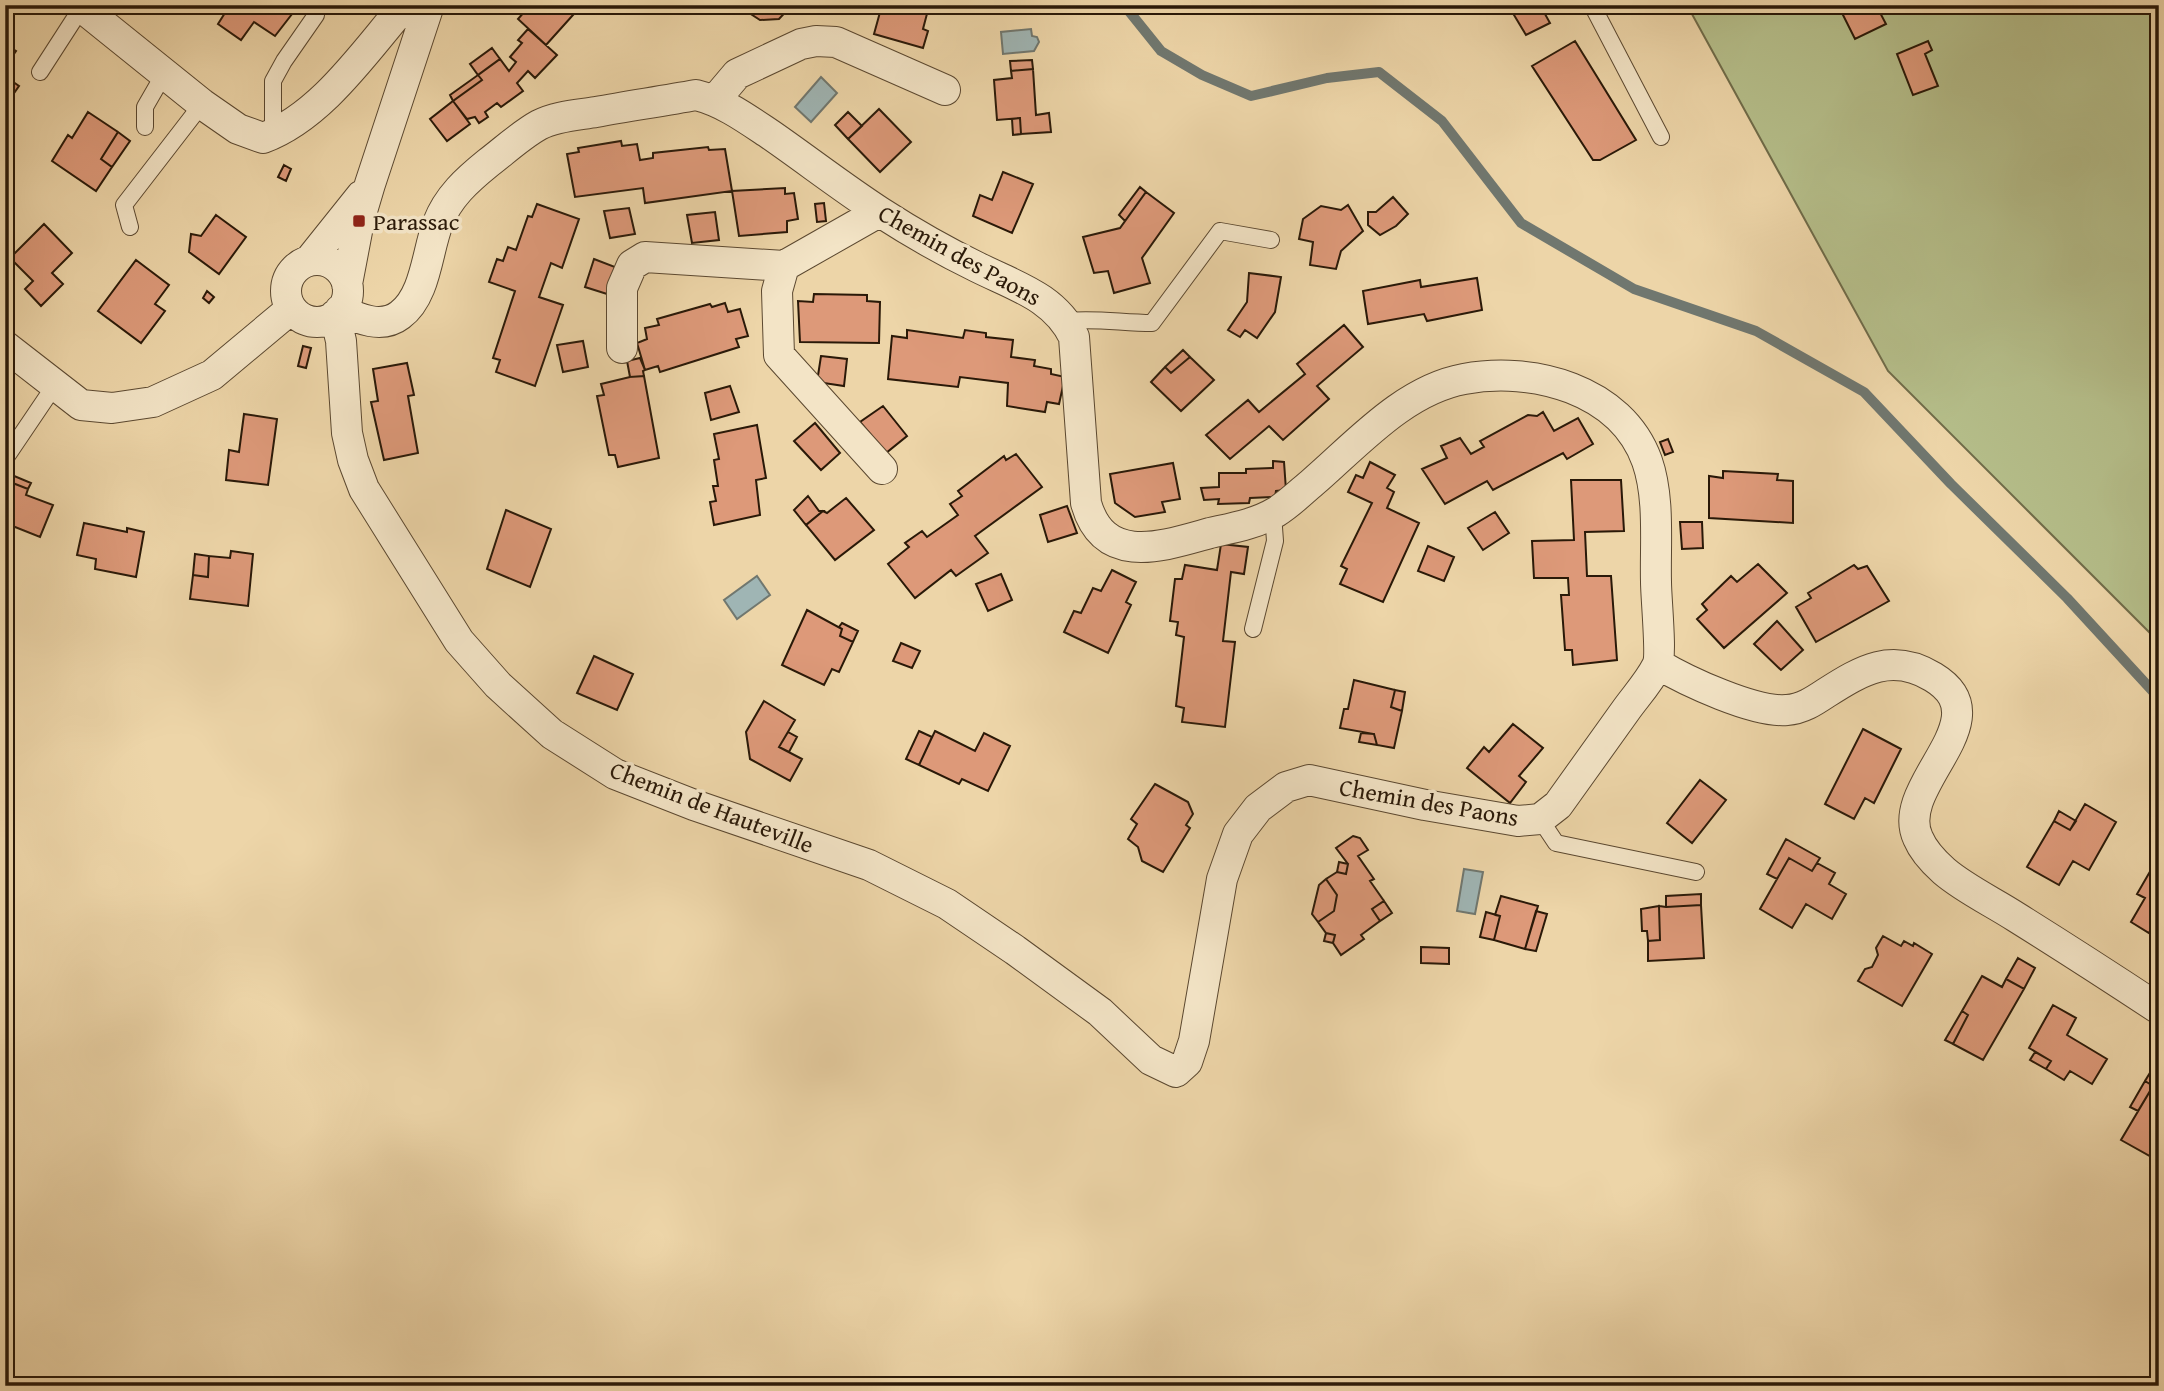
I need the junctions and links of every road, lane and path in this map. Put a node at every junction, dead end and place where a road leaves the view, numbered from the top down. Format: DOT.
graph roads {
  1 [pos="405,5"];
  2 [pos="429,5"];
  3 [pos="1592,5"];
  4 [pos="81,6"];
  5 [pos="316,15"];
  6 [pos="40,72"];
  7 [pos="164,74"];
  8 [pos="944,90"];
  9 [pos="715,100"];
  10 [pos="202,104"];
  11 [pos="145,127"];
  12 [pos="273,134"];
  13 [pos="1661,137"];
  14 [pos="370,184"];
  15 [pos="879,212"];
  16 [pos="130,227"];
  17 [pos="1272,240"];
  18 [pos="309,261"];
  19 [pos="785,266"];
  20 [pos="341,303"];
  21 [pos="291,309"];
  22 [pos="1067,321"];
  23 [pos="5,346"];
  24 [pos="622,348"];
  25 [pos="55,385"];
  26 [pos="5,459"];
  27 [pos="882,469"];
  28 [pos="1273,514"];
  29 [pos="1253,629"];
  30 [pos="1658,664"];
  31 [pos="1540,819"];
  32 [pos="1696,872"];
  33 [pos="2159,1009"];
  34 [pos="1175,1072"];
  1 -- 12 [label="street"];
  2 -- 14 [label="street, Chemin de Hauteville"];
  3 -- 13 [label="lane"];
  4 -- 6 [label="lane"];
  4 -- 7 [label="street"];
  5 -- 12 [label="lane"];
  7 -- 10 [label="street"];
  7 -- 11 [label="lane"];
  8 -- 9 [label="street"];
  9 -- 15 [label="street, Chemin des Paons"];
  9 -- 20 [label="street, Chemin des Paons"];
  10 -- 12 [label="street"];
  10 -- 16 [label="lane"];
  14 -- 18 [label="street, Chemin de Hauteville"];
  14 -- 20 [label="street, Chemin de Hauteville"];
  15 -- 19 [label="street"];
  15 -- 22 [label="street, Chemin des Paons"];
  17 -- 22 [label="lane"];
  18 -- 20 [label="street"];
  18 -- 21 [label="street"];
  19 -- 24 [label="street"];
  19 -- 27 [label="street"];
  20 -- 21 [label="street"];
  20 -- 34 [label="street, Chemin de Hauteville"];
  21 -- 25 [label="street"];
  22 -- 28 [label="street, Chemin des Paons"];
  23 -- 25 [label="street"];
  25 -- 26 [label="lane"];
  28 -- 29 [label="lane"];
  28 -- 30 [label="street, Chemin des Paons"];
  30 -- 31 [label="street, Chemin des Paons"];
  30 -- 33 [label="street"];
  31 -- 32 [label="lane"];
  31 -- 34 [label="street, Chemin des Paons"];
}
